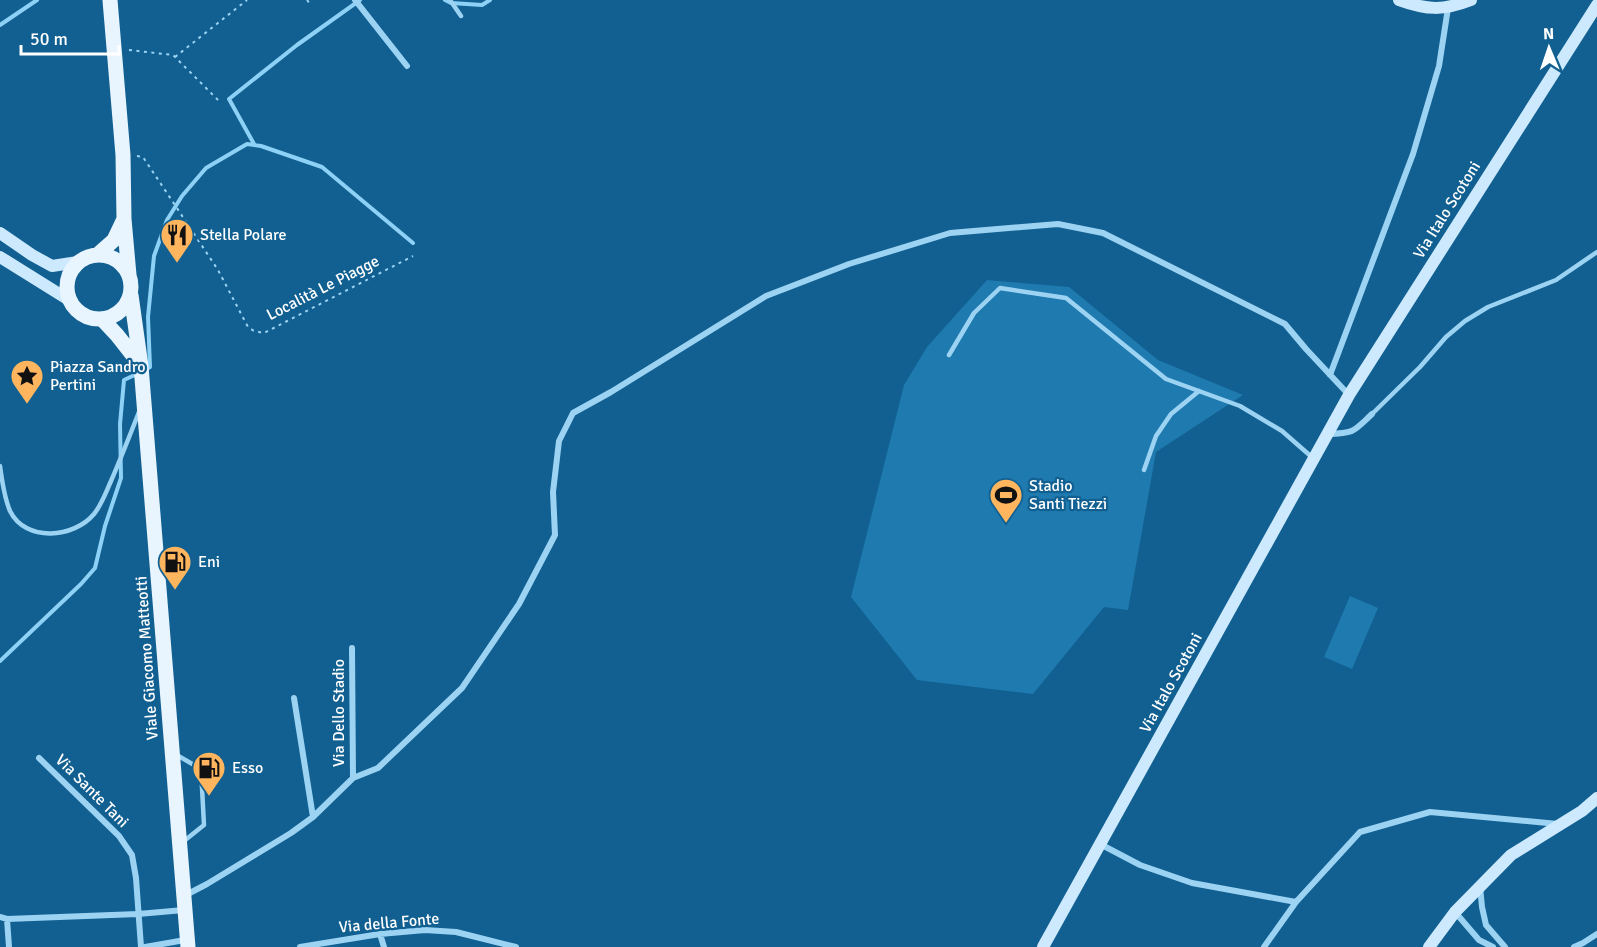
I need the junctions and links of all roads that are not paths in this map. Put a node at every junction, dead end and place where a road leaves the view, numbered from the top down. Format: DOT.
graph roads {
  1 [pos="110,0"];
  2 [pos="355,0"];
  3 [pos="450,0"];
  4 [pos="1399,0"];
  5 [pos="1471,0"];
  6 [pos="1597,5"];
  7 [pos="1448,8"];
  8 [pos="461,16"];
  9 [pos="407,66"];
  10 [pos="124,219"];
  11 [pos="0,233"];
  12 [pos="1597,252"];
  13 [pos="97,255"];
  14 [pos="0,256"];
  15 [pos="78,262"];
  16 [pos="129,275"];
  17 [pos="131,295"];
  18 [pos="69,300"];
  19 [pos="102,320"];
  20 [pos="949,356"];
  21 [pos="141,366"];
  22 [pos="1330,375"];
  23 [pos="1199,391"];
  24 [pos="1349,395"];
  25 [pos="144,401"];
  26 [pos="1372,414"];
  27 [pos="1327,434"];
  28 [pos="1314,459"];
  29 [pos="0,466"];
  30 [pos="1144,470"];
  31 [pos="352,648"];
  32 [pos="294,698"];
  33 [pos="172,753"];
  34 [pos="39,758"];
  35 [pos="353,778"];
  36 [pos="1597,798"];
  37 [pos="314,817"];
  38 [pos="1561,824"];
  39 [pos="180,844"];
  40 [pos="1100,844"];
  41 [pos="1480,886"];
  42 [pos="1296,902"];
  43 [pos="184,903"];
  44 [pos="1455,912"];
  45 [pos="138,914"];
  46 [pos="3,918"];
  47 [pos="380,934"];
  48 [pos="1597,934"];
  49 [pos="187,943"];
  50 [pos="9,947"];
  51 [pos="143,947"];
  52 [pos="300,947"];
  53 [pos="384,947"];
  54 [pos="516,947"];
  55 [pos="1043,947"];
  56 [pos="1264,947"];
  57 [pos="1429,947"];
  58 [pos="1493,947"];
  59 [pos="1505,947"];
  60 [pos="1574,947"];
  1 -- 10 [label="main road, Viale Giacomo Matteotti"];
  2 -- 9 [label="street"];
  3 -- 8 [label="lane"];
  4 -- 7 [label="street"];
  5 -- 7 [label="street"];
  6 -- 24 [label="street, Via Italo Scotoni"];
  7 -- 22 [label="street"];
  10 -- 13 [label="main road"];
  10 -- 16 [label="main road, Viale Giacomo Matteotti"];
  11 -- 15 [label="street"];
  12 -- 26 [label="lane"];
  13 -- 15 [label="main road"];
  13 -- 16 [label="main road"];
  14 -- 18 [label="street"];
  15 -- 18 [label="main road"];
  16 -- 17 [label="main road, Viale Giacomo Matteotti"];
  17 -- 19 [label="main road"];
  17 -- 21 [label="main road, Viale Giacomo Matteotti"];
  18 -- 19 [label="main road"];
  19 -- 21 [label="main road"];
  20 -- 23 [label="lane"];
  21 -- 25 [label="main road, Viale Giacomo Matteotti"];
  22 -- 24 [label="street"];
  22 -- 35 [label="street"];
  23 -- 28 [label="lane"];
  23 -- 30 [label="lane"];
  24 -- 27 [label="street, Via Italo Scotoni"];
  25 -- 29 [label="lane"];
  25 -- 33 [label="main road, Viale Giacomo Matteotti"];
  26 -- 27 [label="street"];
  27 -- 28 [label="street, Via Italo Scotoni"];
  28 -- 40 [label="street, Via Italo Scotoni"];
  31 -- 35 [label="street, Via Dello Stadio"];
  32 -- 37 [label="street, Via Dello Stadio"];
  33 -- 39 [label="main road, Viale Giacomo Matteotti"];
  33 -- 39 [label="lane"];
  34 -- 45 [label="street, Via Sante Tani"];
  35 -- 37 [label="street"];
  36 -- 38 [label="street"];
  37 -- 43 [label="street"];
  38 -- 41 [label="street"];
  38 -- 42 [label="street"];
  39 -- 43 [label="main road, Viale Giacomo Matteotti"];
  40 -- 42 [label="street"];
  40 -- 55 [label="street, Via Italo Scotoni"];
  41 -- 44 [label="street"];
  41 -- 59 [label="street"];
  42 -- 56 [label="street"];
  43 -- 45 [label="street"];
  43 -- 49 [label="main road, Viale Giacomo Matteotti"];
  44 -- 57 [label="street"];
  44 -- 58 [label="street"];
  45 -- 46 [label="street"];
  45 -- 51 [label="street, Via Sante Tani"];
  46 -- 50 [label="street"];
  47 -- 52 [label="street, Via della Fonte"];
  47 -- 53 [label="street"];
  47 -- 54 [label="street, Via della Fonte"];
  48 -- 60 [label="street"];
  49 -- 51 [label="street"];
}
